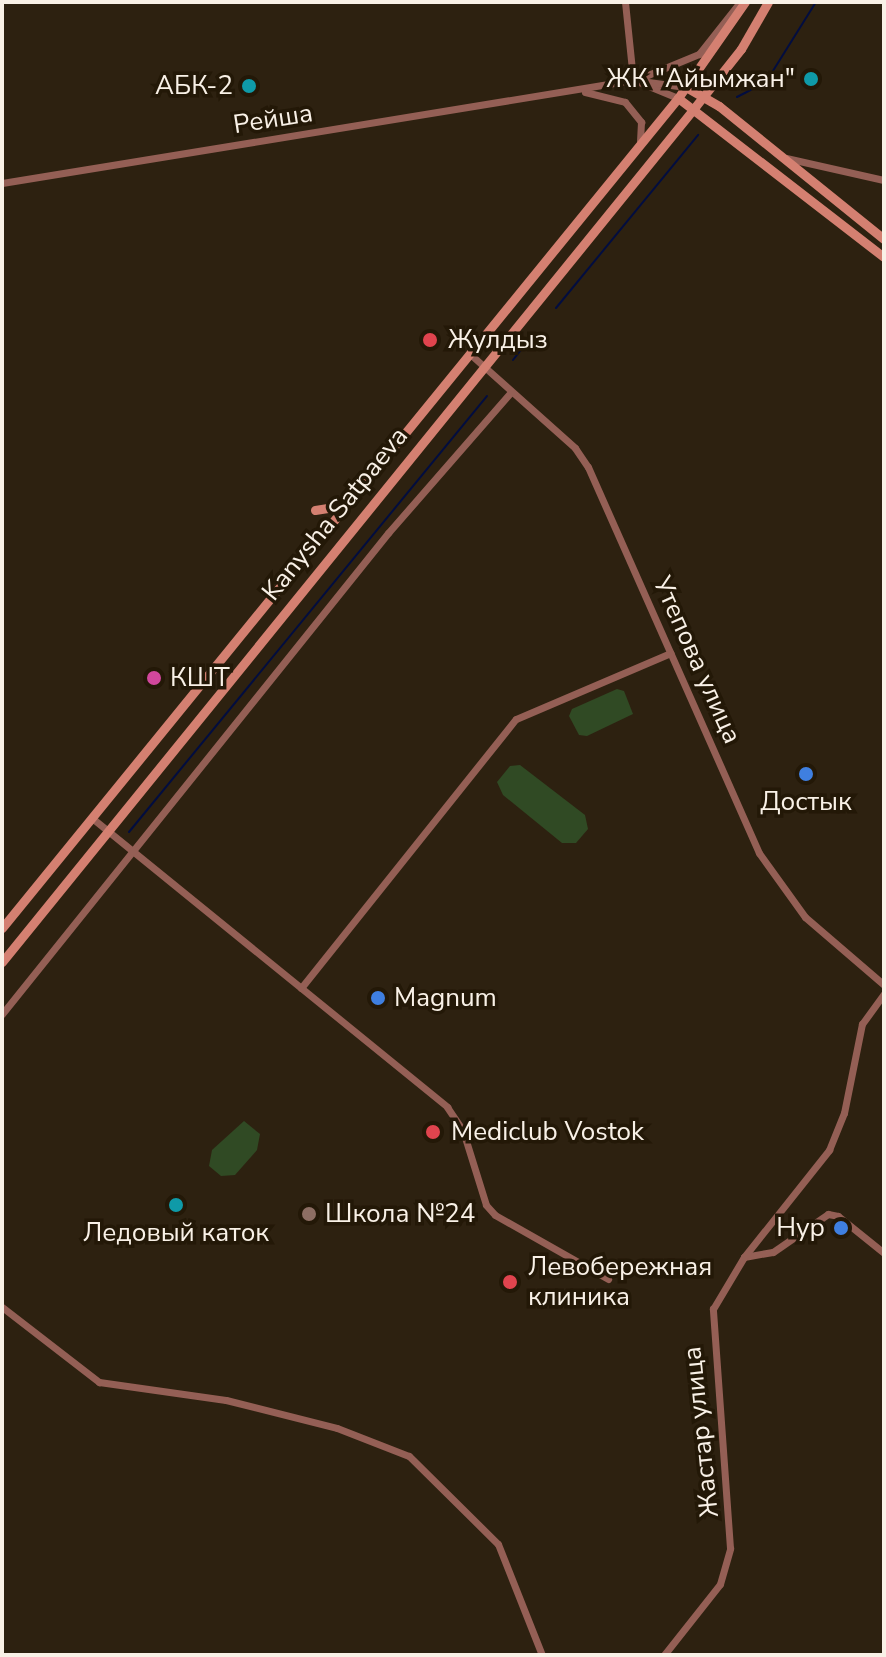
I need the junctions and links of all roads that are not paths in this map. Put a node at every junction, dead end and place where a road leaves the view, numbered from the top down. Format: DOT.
graph roads {
  1 [pos="625,2"];
  2 [pos="742,2"];
  3 [pos="768,2"];
  4 [pos="633,80"];
  5 [pos="686,87"];
  6 [pos="575,90"];
  7 [pos="704,95"];
  8 [pos="678,98"];
  9 [pos="695,107"];
  10 [pos="640,144"];
  11 [pos="786,158"];
  12 [pos="884,180"];
  13 [pos="2,183"];
  14 [pos="884,239"];
  15 [pos="884,257"];
  16 [pos="470,354"];
  17 [pos="483,367"];
  18 [pos="511,392"];
  19 [pos="347,505"];
  20 [pos="315,510"];
  21 [pos="671,653"];
  22 [pos="92,818"];
  23 [pos="106,832"];
  24 [pos="135,855"];
  25 [pos="2,928"];
  26 [pos="2,962"];
  27 [pos="884,985"];
  28 [pos="301,988"];
  29 [pos="884,994"];
  30 [pos="2,1014"];
  31 [pos="884,1253"];
  32 [pos="744,1257"];
  33 [pos="608,1279"];
  34 [pos="2,1307"];
  35 [pos="542,1655"];
  36 [pos="664,1655"];
  1 -- 4 [label="street"];
  2 -- 4 [label="street"];
  2 -- 5 [label="main road, Kanysha Satpaeva"];
  3 -- 7 [label="main road, Kanysha Satpaeva"];
  4 -- 5 [label="street"];
  4 -- 6 [label="street, Рейша"];
  4 -- 8 [label="street"];
  5 -- 7 [label="main road"];
  5 -- 8 [label="main road, Kanysha Satpaeva"];
  6 -- 10 [label="street"];
  6 -- 13 [label="street, Рейша"];
  7 -- 9 [label="main road, Kanysha Satpaeva"];
  7 -- 11 [label="main road"];
  8 -- 9 [label="main road"];
  8 -- 10 [label="main road, Kanysha Satpaeva"];
  9 -- 15 [label="main road"];
  9 -- 17 [label="main road, Kanysha Satpaeva"];
  10 -- 16 [label="main road, Kanysha Satpaeva"];
  11 -- 12 [label="street"];
  11 -- 14 [label="main road"];
  16 -- 17 [label="street, Утепова улица"];
  16 -- 19 [label="main road, Kanysha Satpaeva"];
  17 -- 18 [label="street, Утепова улица"];
  17 -- 23 [label="main road, Kanysha Satpaeva"];
  18 -- 21 [label="street, Утепова улица"];
  18 -- 24 [label="street"];
  19 -- 20 [label="main road"];
  19 -- 22 [label="main road, Kanysha Satpaeva"];
  21 -- 27 [label="street, Утепова улица"];
  21 -- 28 [label="street"];
  22 -- 23 [label="street"];
  22 -- 25 [label="main road, Kanysha Satpaeva"];
  23 -- 24 [label="street"];
  23 -- 26 [label="main road, Kanysha Satpaeva"];
  24 -- 28 [label="street"];
  24 -- 30 [label="street"];
  28 -- 33 [label="street"];
  29 -- 32 [label="street, Жастар улица"];
  31 -- 32 [label="street"];
  32 -- 36 [label="street, Жастар улица"];
  34 -- 35 [label="street"];
}
